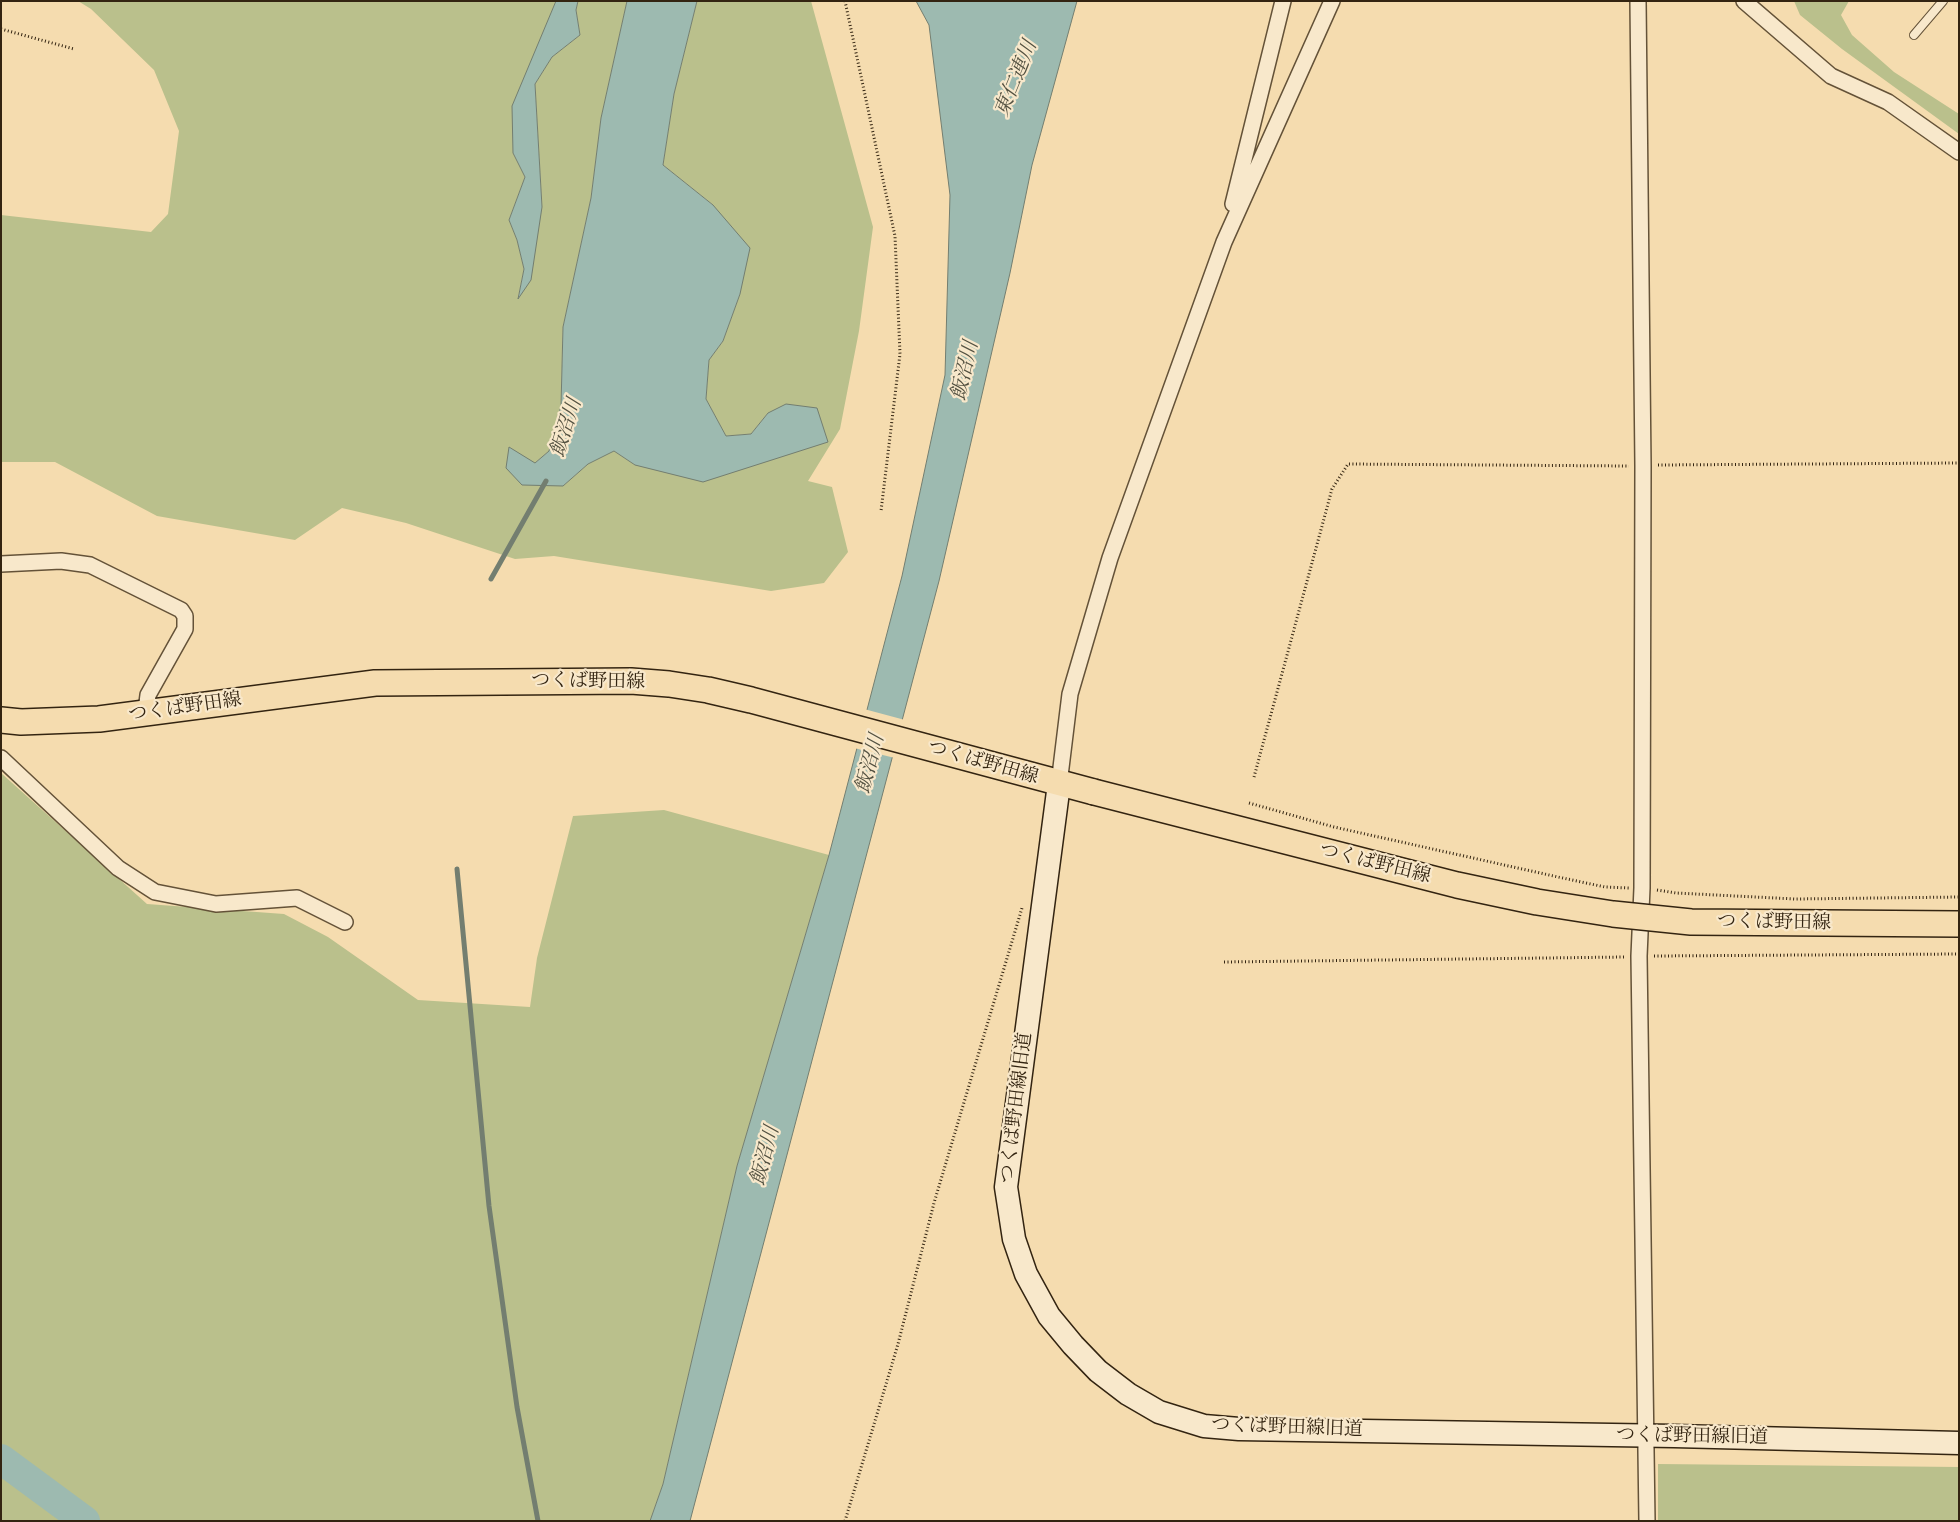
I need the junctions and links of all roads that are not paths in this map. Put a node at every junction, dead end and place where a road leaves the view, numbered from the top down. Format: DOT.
graph roads {
  1 [pos="1283,1"];
  2 [pos="1332,1"];
  3 [pos="1638,1"];
  4 [pos="1744,1"];
  5 [pos="1943,1"];
  6 [pos="1914,35"];
  7 [pos="1959,152"];
  8 [pos="1224,242"];
  9 [pos="1,564"];
  10 [pos="148,713"];
  11 [pos="1,720"];
  12 [pos="1,758"];
  13 [pos="1059,784"];
  14 [pos="345,922"];
  15 [pos="1959,924"];
  16 [pos="1647,1435"];
  17 [pos="1959,1443"];
  18 [pos="1647,1521"];
  1 -- 8 [label="street"];
  2 -- 8 [label="street"];
  3 -- 16 [label="street"];
  4 -- 7 [label="street"];
  5 -- 6 [label="lane"];
  8 -- 13 [label="street"];
  9 -- 10 [label="street"];
  10 -- 11 [label="main road, つくば野田線"];
  10 -- 13 [label="main road, つくば野田線"];
  12 -- 14 [label="street"];
  13 -- 15 [label="main road, つくば野田線, bridge"];
  13 -- 16 [label="street, つくば野田線旧道"];
  16 -- 17 [label="street, つくば野田線旧道"];
  16 -- 18 [label="street"];
}
